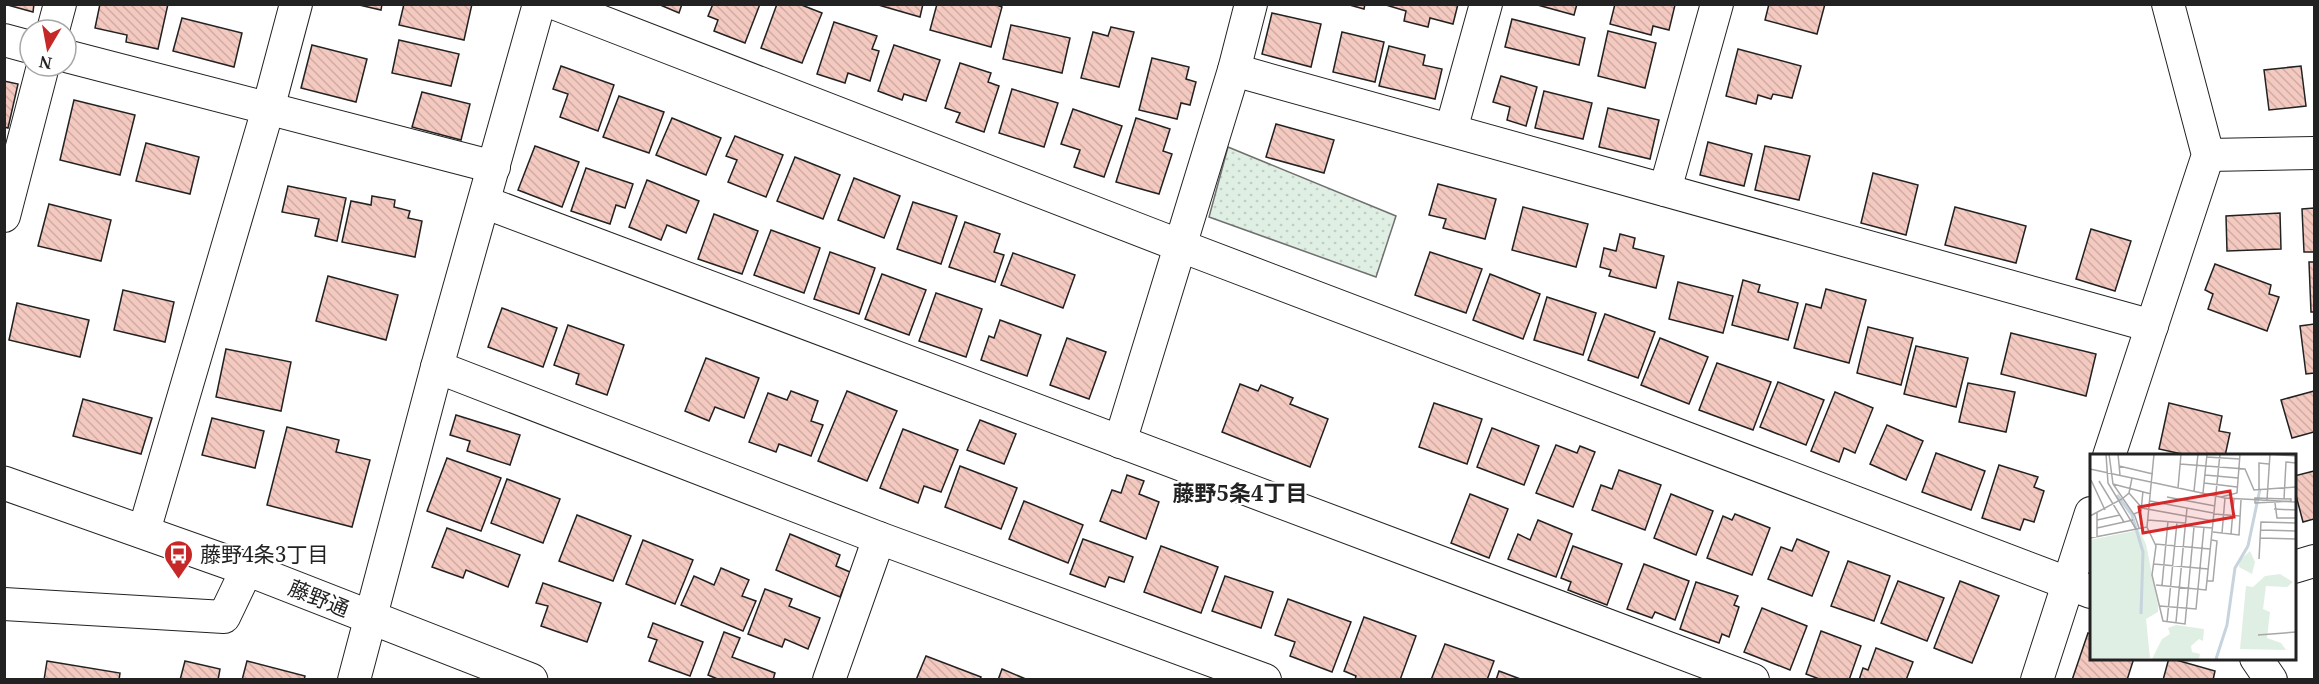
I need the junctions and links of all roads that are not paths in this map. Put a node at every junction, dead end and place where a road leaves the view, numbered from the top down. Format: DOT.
graph roads {
  1 [pos="296,4"];
  2 [pos="539,4"];
  3 [pos="556,4"];
  4 [pos="1251,4"];
  5 [pos="1486,4"];
  6 [pos="1717,4"];
  7 [pos="2168,4"];
  8 [pos="78,59"];
  9 [pos="1234,70"];
  10 [pos="40,78"];
  11 [pos="268,109"];
  12 [pos="1451,130"];
  13 [pos="2314,153"];
  14 [pos="2208,155"];
  15 [pos="494,167"];
  16 [pos="1665,190"];
  17 [pos="484,202"];
  18 [pos="4,216"];
  19 [pos="1181,246"];
  20 [pos="2152,326"];
  21 [pos="437,367"];
  22 [pos="1120,442"];
  23 [pos="2110,454"];
  24 [pos="4,483"];
  25 [pos="2090,519"];
  26 [pos="144,531"];
  27 [pos="879,538"];
  28 [pos="2314,561"];
  29 [pos="2295,567"];
  30 [pos="247,569"];
  31 [pos="2079,588"];
  32 [pos="4,604"];
  33 [pos="371,618"];
  34 [pos="354,680"];
  35 [pos="531,680"];
  36 [pos="829,680"];
  37 [pos="1265,680"];
  38 [pos="1753,680"];
  39 [pos="2037,680"];
  1 -- 11 [label="street"];
  2 -- 15 [label="street"];
  3 -- 19 [label="street"];
  4 -- 9 [label="street"];
  5 -- 12 [label="street"];
  6 -- 16 [label="street"];
  7 -- 14 [label="street"];
  8 -- 11 [label="street"];
  9 -- 12 [label="street"];
  9 -- 19 [label="street"];
  10 -- 18 [label="street"];
  11 -- 15 [label="street"];
  11 -- 26 [label="street"];
  12 -- 16 [label="street"];
  13 -- 14 [label="street"];
  14 -- 20 [label="street"];
  15 -- 17 [label="street"];
  16 -- 20 [label="street"];
  17 -- 21 [label="street"];
  17 -- 22 [label="street"];
  19 -- 22 [label="street"];
  19 -- 31 [label="street"];
  20 -- 23 [label="street"];
  21 -- 27 [label="street"];
  21 -- 33 [label="street"];
  22 -- 38 [label="street"];
  24 -- 26 [label="street, 藤野通"];
  25 -- 31 [label="street"];
  26 -- 30 [label="street, 藤野通"];
  27 -- 36 [label="street"];
  27 -- 37 [label="street"];
  28 -- 29 [label="street"];
  30 -- 32 [label="street"];
  30 -- 33 [label="street, 藤野通"];
  31 -- 39 [label="street"];
  33 -- 34 [label="street"];
  33 -- 35 [label="street, 藤野通"];
}
